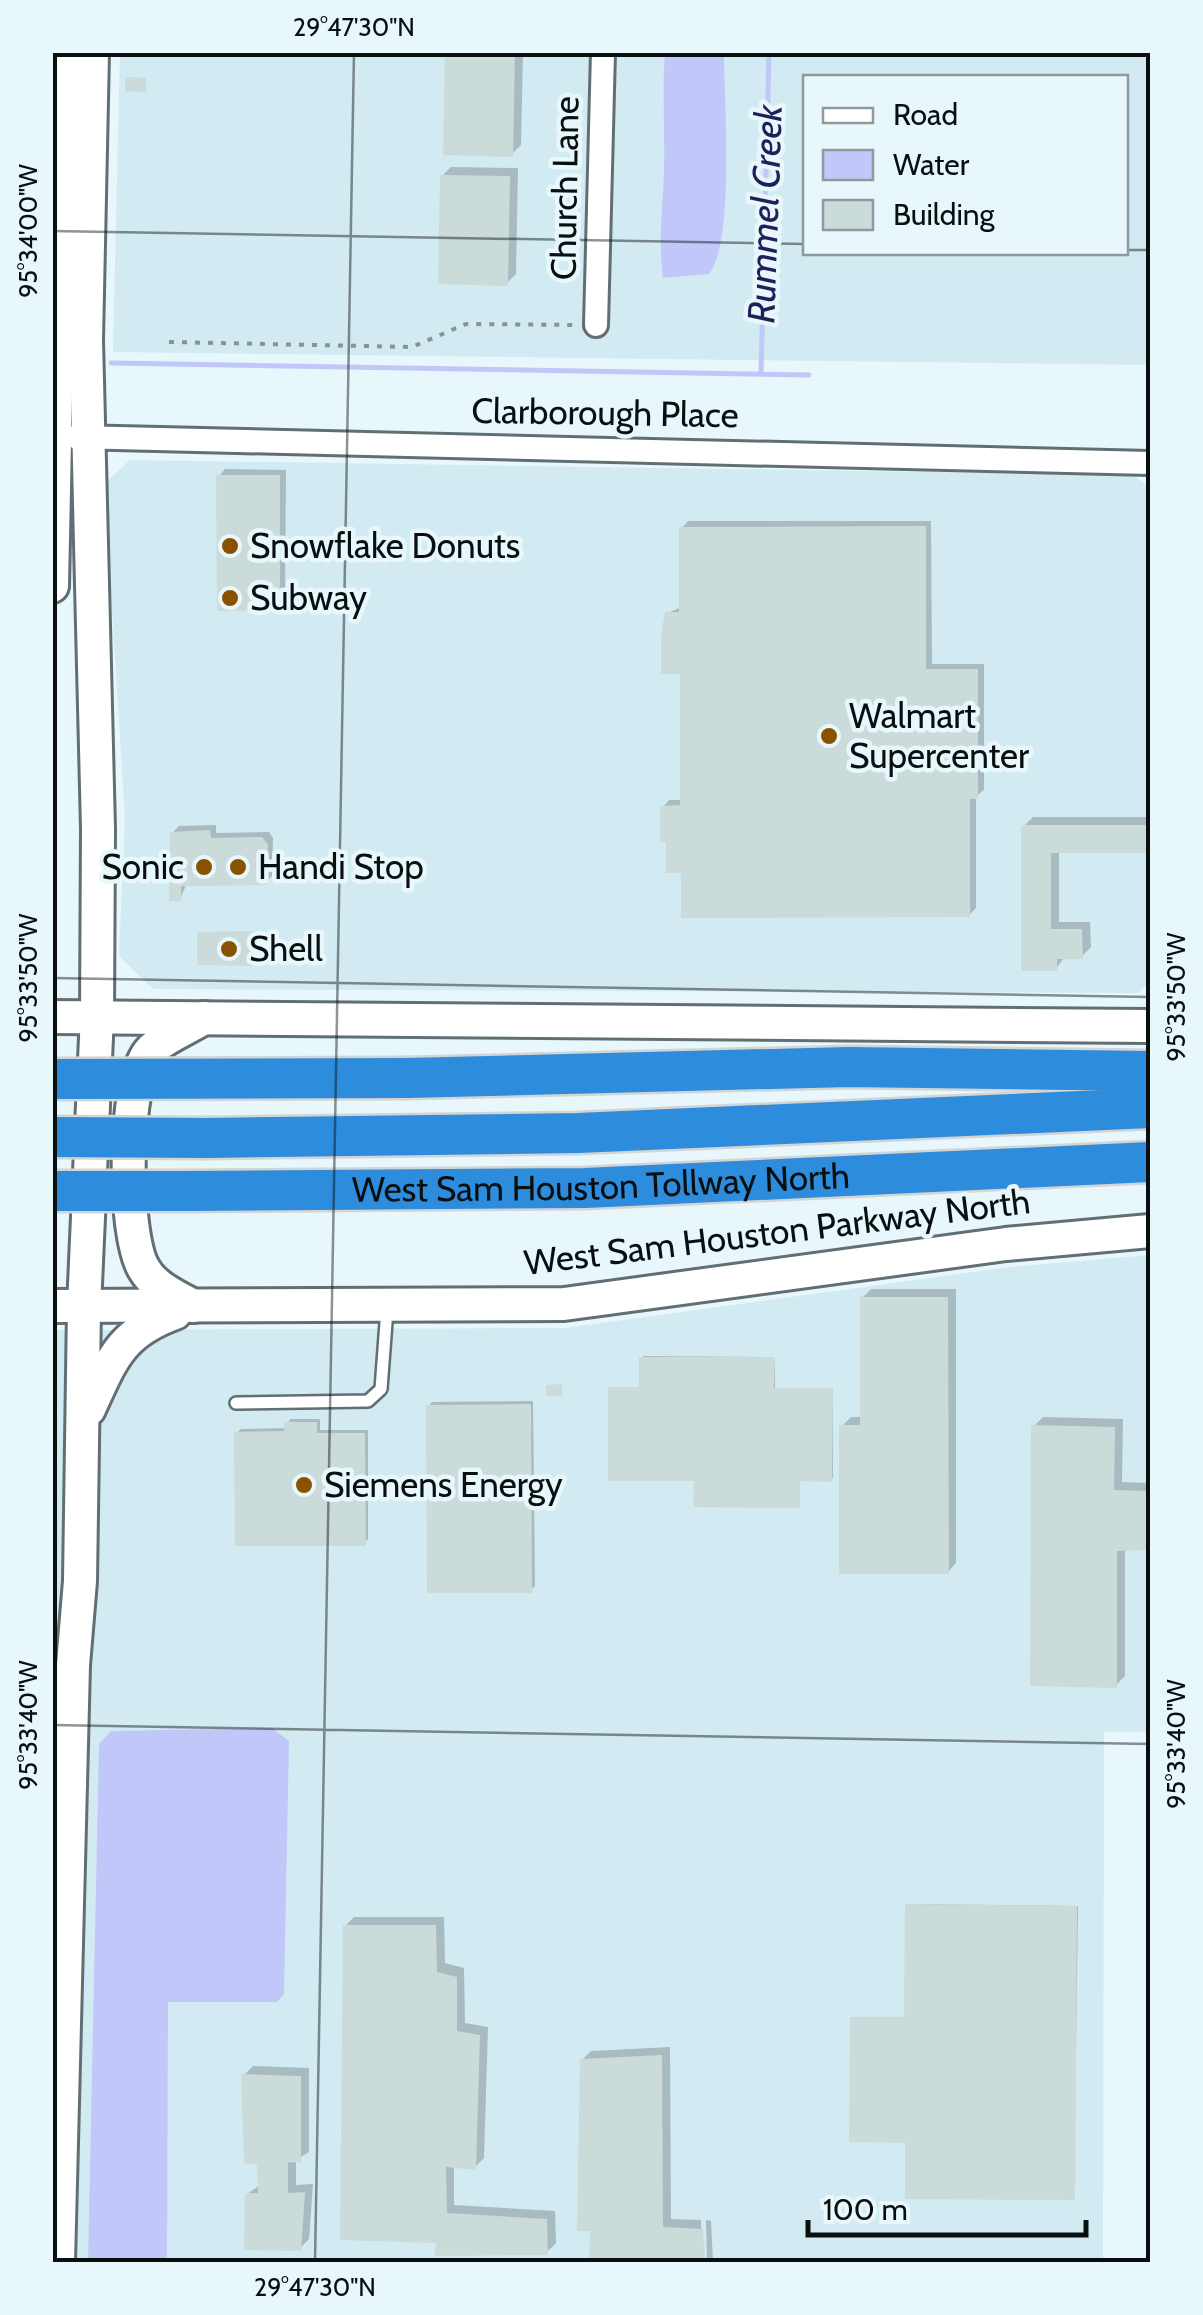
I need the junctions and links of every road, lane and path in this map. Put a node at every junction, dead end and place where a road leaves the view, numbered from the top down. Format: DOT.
graph roads {
  1 [pos="63,52"];
  2 [pos="92,52"];
  3 [pos="603,52"];
  4 [pos="596,325"];
  5 [pos="169,342"];
  6 [pos="72,437"];
  7 [pos="1150,463"];
  8 [pos="52,586"];
  9 [pos="97,1015"];
  10 [pos="52,1017"];
  11 [pos="204,1018"];
  12 [pos="1150,1026"];
  13 [pos="1150,1071"];
  14 [pos="52,1080"];
  15 [pos="1150,1108"];
  16 [pos="52,1137"];
  17 [pos="1150,1162"];
  18 [pos="52,1191"];
  19 [pos="1150,1231"];
  20 [pos="388,1305"];
  21 [pos="193,1306"];
  22 [pos="68,1307"];
  23 [pos="236,1403"];
  24 [pos="84,1422"];
  25 [pos="427,1479"];
  26 [pos="365,1495"];
  27 [pos="62,1664"];
  28 [pos="58,2047"];
  29 [pos="58,2262"];
  1 -- 6 [label="main road"];
  2 -- 6 [label="main road"];
  3 -- 4 [label="street, Church Lane"];
  4 -- 5 [label="path"];
  6 -- 7 [label="street, Clarborough Place"];
  6 -- 8 [label="main road"];
  6 -- 9 [label="main road"];
  9 -- 10 [label="main road"];
  9 -- 11 [label="main road"];
  9 -- 22 [label="main road"];
  11 -- 12 [label="main road"];
  11 -- 21 [label="main road"];
  13 -- 14 [label="highway, bridge"];
  15 -- 16 [label="highway, West Sam Houston Tollway North, bridge"];
  17 -- 18 [label="highway, West Sam Houston Tollway North, bridge"];
  19 -- 20 [label="main road, West Sam Houston Parkway North"];
  20 -- 21 [label="main road, West Sam Houston Parkway North"];
  20 -- 23 [label="lane"];
  21 -- 22 [label="main road, West Sam Houston Parkway North"];
  21 -- 24 [label="main road"];
  22 -- 24 [label="main road"];
  24 -- 27 [label="main road"];
  25 -- 26 [label="path"];
  27 -- 28 [label="main road"];
  28 -- 29 [label="main road"];
}
